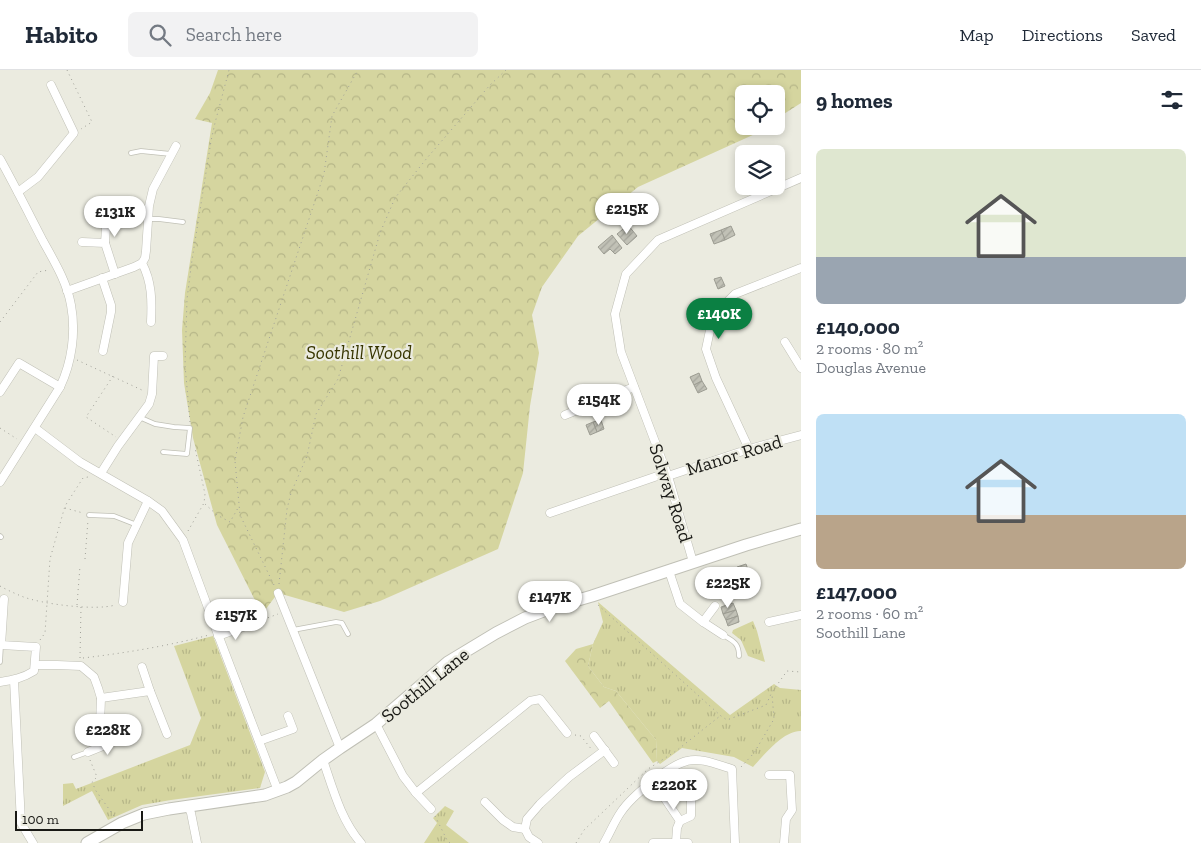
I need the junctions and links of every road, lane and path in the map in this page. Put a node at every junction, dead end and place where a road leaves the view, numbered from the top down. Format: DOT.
graph roads {
  1 [pos="67,70"];
  2 [pos="229,70"];
  3 [pos="358,70"];
  4 [pos="506,70"];
  5 [pos="51,86"];
  6 [pos="74,133"];
  7 [pos="176,146"];
  8 [pos="131,153"];
  9 [pos="172,154"];
  10 [pos="0,159"];
  11 [pos="801,178"];
  12 [pos="18,192"];
  13 [pos="148,220"];
  14 [pos="183,222"];
  15 [pos="106,228"];
  16 [pos="82,242"];
  17 [pos="105,243"];
  18 [pos="142,263"];
  19 [pos="801,268"];
  20 [pos="57,269"];
  21 [pos="114,274"];
  22 [pos="102,278"];
  23 [pos="68,291"];
  24 [pos="0,322"];
  25 [pos="150,322"];
  26 [pos="786,342"];
  27 [pos="104,351"];
  28 [pos="163,356"];
  29 [pos="70,357"];
  30 [pos="801,368"];
  31 [pos="114,376"];
  32 [pos="60,387"];
  33 [pos="634,387"];
  34 [pos="0,392"];
  35 [pos="152,394"];
  36 [pos="565,415"];
  37 [pos="139,417"];
  38 [pos="0,428"];
  39 [pos="35,428"];
  40 [pos="190,428"];
  41 [pos="801,435"];
  42 [pos="122,441"];
  43 [pos="24,444"];
  44 [pos="194,445"];
  45 [pos="749,449"];
  46 [pos="163,452"];
  47 [pos="3,472"];
  48 [pos="101,473"];
  49 [pos="667,475"];
  50 [pos="0,482"];
  51 [pos="148,501"];
  52 [pos="204,503"];
  53 [pos="239,506"];
  54 [pos="64,508"];
  55 [pos="550,513"];
  56 [pos="89,515"];
  57 [pos="137,525"];
  58 [pos="801,529"];
  59 [pos="183,540"];
  60 [pos="85,559"];
  61 [pos="693,562"];
  62 [pos="80,566"];
  63 [pos="668,570"];
  64 [pos="0,586"];
  65 [pos="278,593"];
  66 [pos="592,596"];
  67 [pos="4,600"];
  68 [pos="123,602"];
  69 [pos="46,604"];
  70 [pos="77,606"];
  71 [pos="81,606"];
  72 [pos="715,606"];
  73 [pos="285,612"];
  74 [pos="801,614"];
  75 [pos="703,622"];
  76 [pos="769,622"];
  77 [pos="246,626"];
  78 [pos="292,630"];
  79 [pos="218,634"];
  80 [pos="348,634"];
  81 [pos="723,635"];
  82 [pos="2,645"];
  83 [pos="36,647"];
  84 [pos="739,656"];
  85 [pos="0,662"];
  86 [pos="35,666"];
  87 [pos="142,667"];
  88 [pos="801,672"];
  89 [pos="14,680"];
  90 [pos="0,682"];
  91 [pos="150,691"];
  92 [pos="772,692"];
  93 [pos="100,698"];
  94 [pos="288,716"];
  95 [pos="376,724"];
  96 [pos="567,733"];
  97 [pos="167,734"];
  98 [pos="594,736"];
  99 [pos="120,739"];
  100 [pos="259,742"];
  101 [pos="107,744"];
  102 [pos="340,748"];
  103 [pos="605,750"];
  104 [pos="88,752"];
  105 [pos="596,756"];
  106 [pos="74,757"];
  107 [pos="323,760"];
  108 [pos="614,762"];
  109 [pos="732,772"];
  110 [pos="769,775"];
  111 [pos="653,781"];
  112 [pos="691,782"];
  113 [pos="278,791"];
  114 [pos="416,793"];
  115 [pos="485,802"];
  116 [pos="188,806"];
  117 [pos="431,809"];
  118 [pos="680,821"];
  119 [pos="120,824"];
  120 [pos="525,829"];
  121 [pos="104,839"];
  122 [pos="653,842"];
  123 [pos="676,842"];
  124 [pos="33,843"];
  125 [pos="87,843"];
  126 [pos="197,843"];
  127 [pos="361,843"];
  128 [pos="450,843"];
  129 [pos="538,843"];
  130 [pos="604,843"];
  131 [pos="688,843"];
  132 [pos="736,843"];
  133 [pos="784,843"];
  1 -- 6 [label="path"];
  2 -- 40 [label="path"];
  3 -- 53 [label="path"];
  4 -- 65 [label="path"];
  5 -- 6 [label="street"];
  6 -- 12 [label="street"];
  7 -- 9 [label="street"];
  8 -- 9 [label="lane"];
  9 -- 13 [label="street"];
  10 -- 12 [label="street"];
  11 -- 33 [label="street, Solway Road"];
  12 -- 20 [label="street"];
  13 -- 14 [label="lane"];
  13 -- 18 [label="street"];
  15 -- 17 [label="street"];
  16 -- 17 [label="street"];
  17 -- 21 [label="street"];
  18 -- 21 [label="street"];
  18 -- 25 [label="street"];
  19 -- 45 [label="street"];
  20 -- 23 [label="street"];
  20 -- 24 [label="path"];
  21 -- 22 [label="street"];
  22 -- 23 [label="street"];
  22 -- 27 [label="street"];
  23 -- 29 [label="street"];
  26 -- 30 [label="street"];
  28 -- 35 [label="street"];
  29 -- 31 [label="path"];
  29 -- 32 [label="street"];
  31 -- 35 [label="path"];
  31 -- 42 [label="path"];
  32 -- 34 [label="street"];
  32 -- 39 [label="street"];
  33 -- 36 [label="street"];
  33 -- 49 [label="street, Solway Road"];
  35 -- 37 [label="street"];
  37 -- 40 [label="lane"];
  37 -- 42 [label="street"];
  38 -- 43 [label="path"];
  39 -- 43 [label="street"];
  39 -- 48 [label="street"];
  40 -- 46 [label="lane"];
  41 -- 45 [label="street, Manor Road"];
  42 -- 48 [label="street"];
  43 -- 47 [label="street"];
  44 -- 52 [label="path"];
  45 -- 49 [label="street, Manor Road"];
  47 -- 50 [label="street"];
  48 -- 51 [label="street"];
  48 -- 54 [label="path"];
  49 -- 55 [label="street, Manor Road"];
  49 -- 61 [label="street, Solway Road"];
  51 -- 57 [label="street"];
  51 -- 59 [label="street"];
  52 -- 53 [label="path"];
  52 -- 59 [label="path"];
  53 -- 65 [label="path"];
  54 -- 56 [label="path"];
  54 -- 69 [label="path"];
  56 -- 57 [label="lane"];
  56 -- 60 [label="path"];
  57 -- 68 [label="street"];
  58 -- 61 [label="main road, Soothill Lane"];
  59 -- 79 [label="street"];
  61 -- 63 [label="main road, Soothill Lane"];
  62 -- 70 [label="path"];
  63 -- 66 [label="main road, Soothill Lane"];
  63 -- 75 [label="street"];
  64 -- 69 [label="path"];
  65 -- 73 [label="street"];
  66 -- 92 [label="path"];
  66 -- 95 [label="main road, Soothill Lane"];
  67 -- 82 [label="street"];
  68 -- 71 [label="path"];
  69 -- 70 [label="path"];
  69 -- 83 [label="path"];
  70 -- 71 [label="path"];
  71 -- 79 [label="path"];
  72 -- 75 [label="street"];
  73 -- 77 [label="path"];
  73 -- 78 [label="street"];
  74 -- 76 [label="street"];
  75 -- 81 [label="street"];
  77 -- 79 [label="street"];
  78 -- 80 [label="lane"];
  78 -- 102 [label="street"];
  79 -- 100 [label="street"];
  81 -- 84 [label="lane"];
  82 -- 83 [label="street"];
  82 -- 85 [label="lane"];
  83 -- 86 [label="street"];
  86 -- 89 [label="street"];
  86 -- 93 [label="street"];
  87 -- 91 [label="street"];
  88 -- 92 [label="path"];
  89 -- 90 [label="street"];
  89 -- 124 [label="street"];
  91 -- 93 [label="street"];
  91 -- 97 [label="street"];
  92 -- 109 [label="path"];
  93 -- 101 [label="street"];
  94 -- 100 [label="street"];
  95 -- 102 [label="main road, Soothill Lane"];
  95 -- 114 [label="street"];
  96 -- 105 [label="path"];
  96 -- 114 [label="street"];
  98 -- 103 [label="street"];
  99 -- 101 [label="street"];
  100 -- 113 [label="street"];
  101 -- 104 [label="street"];
  102 -- 107 [label="main road, Soothill Lane"];
  103 -- 105 [label="street"];
  103 -- 108 [label="street"];
  104 -- 106 [label="lane"];
  104 -- 119 [label="path"];
  105 -- 120 [label="street"];
  107 -- 113 [label="main road, Soothill Lane"];
  107 -- 127 [label="street"];
  109 -- 111 [label="street"];
  109 -- 132 [label="street"];
  110 -- 133 [label="street"];
  111 -- 118 [label="street"];
  111 -- 130 [label="street"];
  112 -- 118 [label="street"];
  113 -- 116 [label="main road, Soothill Lane"];
  114 -- 117 [label="street"];
  115 -- 120 [label="street"];
  116 -- 119 [label="main road, Soothill Lane"];
  116 -- 126 [label="street"];
  117 -- 128 [label="path"];
  118 -- 123 [label="street"];
  119 -- 121 [label="main road, Soothill Lane"];
  120 -- 129 [label="street"];
  121 -- 125 [label="main road, Soothill Lane"];
  122 -- 123 [label="street"];
  123 -- 131 [label="street"];
}
